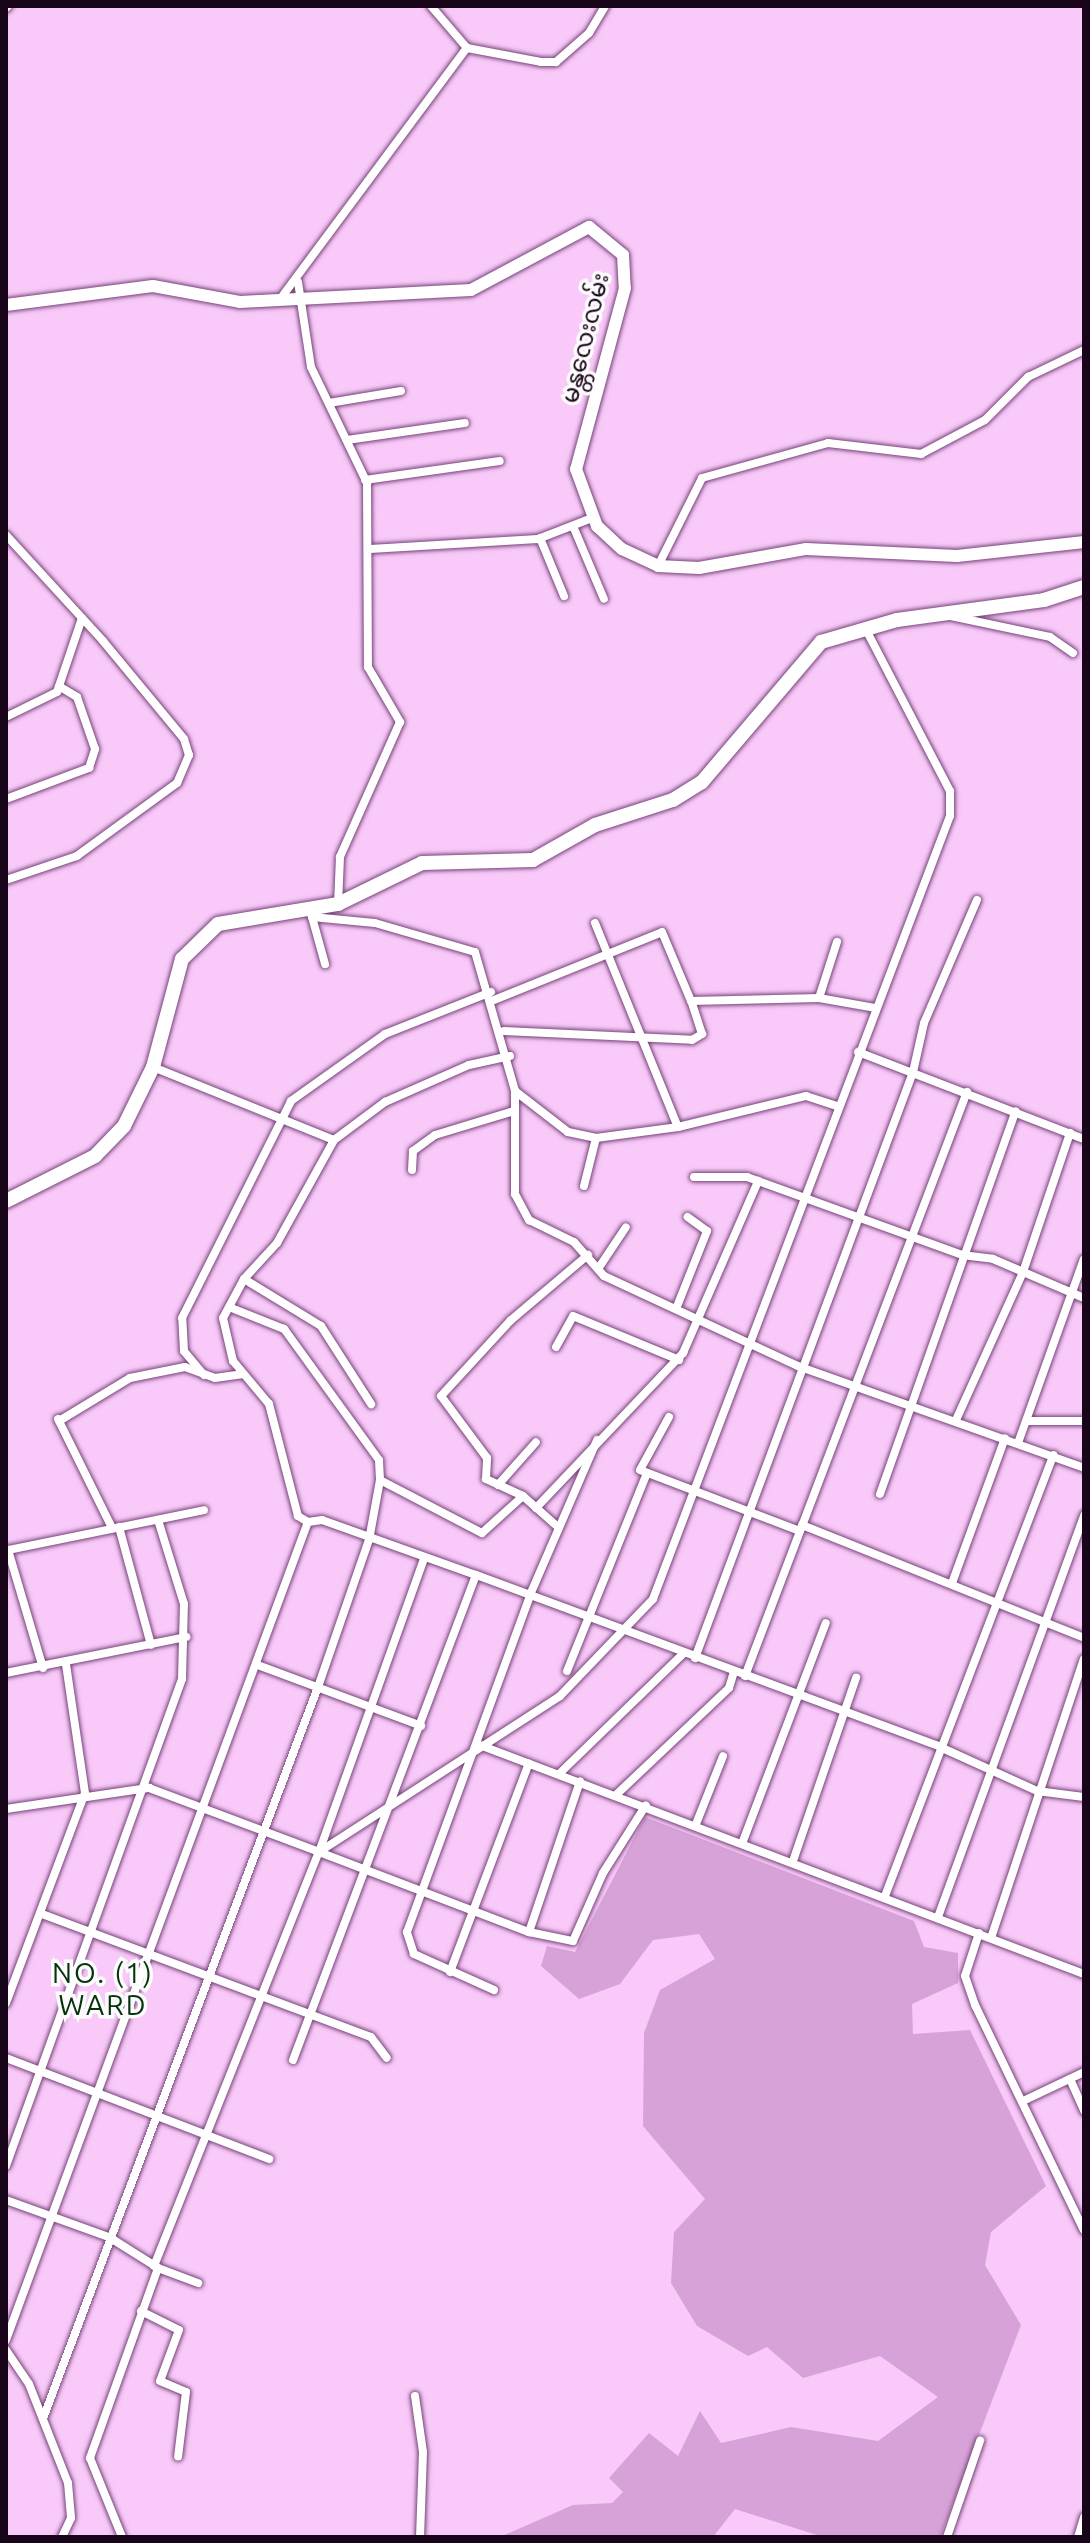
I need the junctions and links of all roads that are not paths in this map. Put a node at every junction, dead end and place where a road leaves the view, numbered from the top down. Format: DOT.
graph roads {
  1 [pos="431,6"];
  2 [pos="605,6"];
  3 [pos="467,48"];
  4 [pos="298,282"];
  5 [pos="298,297"];
  6 [pos="281,298"];
  7 [pos="6,305"];
  8 [pos="1084,350"];
  9 [pos="401,391"];
  10 [pos="329,403"];
  11 [pos="465,423"];
  12 [pos="347,440"];
  13 [pos="500,461"];
  14 [pos="365,480"];
  15 [pos="592,518"];
  16 [pos="573,526"];
  17 [pos="6,535"];
  18 [pos="540,538"];
  19 [pos="1084,542"];
  20 [pos="370,549"];
  21 [pos="658,566"];
  22 [pos="1084,587"];
  23 [pos="564,596"];
  24 [pos="604,599"];
  25 [pos="942,612"];
  26 [pos="82,618"];
  27 [pos="865,627"];
  28 [pos="1073,653"];
  29 [pos="59,686"];
  30 [pos="6,717"];
  31 [pos="6,799"];
  32 [pos="6,880"];
  33 [pos="977,900"];
  34 [pos="338,904"];
  35 [pos="310,913"];
  36 [pos="595,923"];
  37 [pos="837,942"];
  38 [pos="605,953"];
  39 [pos="325,964"];
  40 [pos="493,996"];
  41 [pos="819,998"];
  42 [pos="691,1001"];
  43 [pos="876,1008"];
  44 [pos="504,1031"];
  45 [pos="644,1040"];
  46 [pos="858,1052"];
  47 [pos="510,1056"];
  48 [pos="153,1067"];
  49 [pos="913,1072"];
  50 [pos="515,1091"];
  51 [pos="967,1092"];
  52 [pos="836,1106"];
  53 [pos="514,1111"];
  54 [pos="1016,1111"];
  55 [pos="284,1116"];
  56 [pos="678,1127"];
  57 [pos="1070,1133"];
  58 [pos="596,1138"];
  59 [pos="1084,1139"];
  60 [pos="334,1140"];
  61 [pos="412,1170"];
  62 [pos="694,1177"];
  63 [pos="758,1181"];
  64 [pos="584,1186"];
  65 [pos="804,1195"];
  66 [pos="6,1204"];
  67 [pos="857,1216"];
  68 [pos="688,1217"];
  69 [pos="626,1227"];
  70 [pos="909,1236"];
  71 [pos="588,1255"];
  72 [pos="962,1255"];
  73 [pos="1084,1259"];
  74 [pos="598,1269"];
  75 [pos="1023,1272"];
  76 [pos="244,1279"];
  77 [pos="1072,1293"];
  78 [pos="1084,1298"];
  79 [pos="229,1307"];
  80 [pos="676,1309"];
  81 [pos="698,1319"];
  82 [pos="750,1341"];
  83 [pos="556,1347"];
  84 [pos="679,1360"];
  85 [pos="798,1366"];
  86 [pos="242,1374"];
  87 [pos="204,1375"];
  88 [pos="856,1382"];
  89 [pos="908,1402"];
  90 [pos="371,1404"];
  91 [pos="669,1417"];
  92 [pos="956,1420"];
  93 [pos="1028,1421"];
  94 [pos="1084,1421"];
  95 [pos="1005,1438"];
  96 [pos="597,1440"];
  97 [pos="536,1442"];
  98 [pos="1018,1443"];
  99 [pos="1053,1455"];
  100 [pos="1084,1468"];
  101 [pos="646,1475"];
  102 [pos="380,1480"];
  103 [pos="498,1485"];
  104 [pos="692,1494"];
  105 [pos="880,1494"];
  106 [pos="523,1496"];
  107 [pos="536,1508"];
  108 [pos="204,1510"];
  109 [pos="747,1514"];
  110 [pos="1084,1515"];
  111 [pos="158,1520"];
  112 [pos="308,1522"];
  113 [pos="116,1527"];
  114 [pos="559,1528"];
  115 [pos="801,1528"];
  116 [pos="369,1537"];
  117 [pos="424,1558"];
  118 [pos="476,1575"];
  119 [pos="952,1583"];
  120 [pos="530,1595"];
  121 [pos="998,1603"];
  122 [pos="586,1618"];
  123 [pos="1044,1622"];
  124 [pos="826,1623"];
  125 [pos="621,1630"];
  126 [pos="186,1637"];
  127 [pos="1084,1638"];
  128 [pos="151,1645"];
  129 [pos="684,1653"];
  130 [pos="695,1658"];
  131 [pos="1084,1659"];
  132 [pos="66,1664"];
  133 [pos="260,1666"];
  134 [pos="43,1668"];
  135 [pos="567,1671"];
  136 [pos="734,1672"];
  137 [pos="6,1673"];
  138 [pos="745,1676"];
  139 [pos="856,1678"];
  140 [pos="318,1687"];
  141 [pos="798,1696"];
  142 [pos="371,1707"];
  143 [pos="844,1712"];
  144 [pos="421,1726"];
  145 [pos="477,1744"];
  146 [pos="940,1747"];
  147 [pos="723,1756"];
  148 [pos="529,1763"];
  149 [pos="993,1769"];
  150 [pos="559,1774"];
  151 [pos="580,1781"];
  152 [pos="149,1788"];
  153 [pos="1037,1791"];
  154 [pos="85,1793"];
  155 [pos="617,1794"];
  156 [pos="1084,1797"];
  157 [pos="393,1804"];
  158 [pos="646,1805"];
  159 [pos="6,1809"];
  160 [pos="205,1809"];
  161 [pos="696,1824"];
  162 [pos="263,1830"];
  163 [pos="743,1841"];
  164 [pos="319,1852"];
  165 [pos="793,1861"];
  166 [pos="369,1871"];
  167 [pos="423,1890"];
  168 [pos="885,1896"];
  169 [pos="474,1908"];
  170 [pos="42,1914"];
  171 [pos="938,1917"];
  172 [pos="529,1932"];
  173 [pos="96,1933"];
  174 [pos="979,1933"];
  175 [pos="991,1938"];
  176 [pos="154,1954"];
  177 [pos="450,1972"];
  178 [pos="210,1974"];
  179 [pos="1084,1974"];
  180 [pos="494,1990"];
  181 [pos="263,1994"];
  182 [pos="6,2003"];
  183 [pos="313,2015"];
  184 [pos="6,2058"];
  185 [pos="387,2058"];
  186 [pos="293,2060"];
  187 [pos="1084,2072"];
  188 [pos="44,2073"];
  189 [pos="1070,2079"];
  190 [pos="101,2095"];
  191 [pos="1023,2101"];
  192 [pos="1084,2111"];
  193 [pos="159,2115"];
  194 [pos="208,2133"];
  195 [pos="269,2159"];
  196 [pos="6,2166"];
  197 [pos="6,2200"];
  198 [pos="52,2217"];
  199 [pos="1084,2230"];
  200 [pos="109,2237"];
  201 [pos="156,2267"];
  202 [pos="198,2283"];
  203 [pos="141,2311"];
  204 [pos="6,2340"];
  205 [pos="6,2350"];
  206 [pos="415,2396"];
  207 [pos="44,2416"];
  208 [pos="980,2441"];
  209 [pos="178,2457"];
  210 [pos="1084,2517"];
  211 [pos="62,2537"];
  212 [pos="122,2537"];
  213 [pos="420,2537"];
  214 [pos="947,2537"];
  215 [pos="1078,2537"];
  1 -- 3 [label="street"];
  2 -- 3 [label="street"];
  3 -- 4 [label="street"];
  4 -- 5 [label="street"];
  4 -- 6 [label="street"];
  5 -- 6 [label="main road, မန္တလေးလမ်း"];
  5 -- 10 [label="street"];
  5 -- 15 [label="main road, မန္တလေးလမ်း"];
  6 -- 7 [label="main road, မန္တလေးလမ်း"];
  8 -- 21 [label="street"];
  9 -- 10 [label="street"];
  10 -- 12 [label="street"];
  11 -- 12 [label="street"];
  12 -- 14 [label="street"];
  13 -- 14 [label="street"];
  14 -- 20 [label="street"];
  15 -- 16 [label="street"];
  15 -- 21 [label="main road, မန္တလေးလမ်း"];
  16 -- 18 [label="street"];
  16 -- 24 [label="street"];
  17 -- 26 [label="street"];
  18 -- 20 [label="street"];
  18 -- 23 [label="street"];
  19 -- 21 [label="main road, မန္တလေးလမ်း"];
  20 -- 34 [label="street"];
  22 -- 25 [label="main road"];
  25 -- 27 [label="main road"];
  25 -- 28 [label="street"];
  26 -- 29 [label="street"];
  26 -- 32 [label="street"];
  27 -- 34 [label="main road"];
  27 -- 43 [label="street"];
  29 -- 30 [label="street"];
  29 -- 31 [label="street"];
  33 -- 49 [label="street"];
  34 -- 35 [label="main road"];
  35 -- 39 [label="street"];
  35 -- 40 [label="street"];
  35 -- 48 [label="main road"];
  36 -- 38 [label="street"];
  37 -- 41 [label="street"];
  38 -- 40 [label="street"];
  38 -- 42 [label="street"];
  38 -- 45 [label="street"];
  40 -- 44 [label="street"];
  40 -- 55 [label="street"];
  41 -- 42 [label="street"];
  41 -- 43 [label="street"];
  42 -- 45 [label="street"];
  43 -- 46 [label="street"];
  44 -- 45 [label="street"];
  44 -- 47 [label="street"];
  45 -- 56 [label="street"];
  46 -- 49 [label="street"];
  46 -- 52 [label="street"];
  47 -- 50 [label="street"];
  47 -- 60 [label="street"];
  48 -- 55 [label="street"];
  48 -- 66 [label="main road"];
  49 -- 51 [label="street"];
  49 -- 67 [label="street"];
  50 -- 53 [label="street"];
  50 -- 58 [label="street"];
  51 -- 54 [label="street"];
  51 -- 70 [label="street"];
  52 -- 56 [label="street"];
  52 -- 65 [label="street"];
  53 -- 61 [label="street"];
  53 -- 71 [label="street"];
  54 -- 57 [label="street"];
  54 -- 72 [label="street"];
  55 -- 60 [label="street"];
  55 -- 87 [label="street"];
  56 -- 58 [label="street"];
  57 -- 59 [label="street"];
  57 -- 75 [label="street"];
  58 -- 64 [label="street"];
  60 -- 76 [label="street"];
  62 -- 63 [label="street"];
  63 -- 65 [label="street"];
  63 -- 81 [label="street"];
  65 -- 67 [label="street"];
  65 -- 82 [label="street"];
  67 -- 70 [label="street"];
  67 -- 85 [label="street"];
  68 -- 80 [label="street"];
  69 -- 74 [label="street"];
  70 -- 72 [label="street"];
  70 -- 88 [label="street"];
  71 -- 74 [label="street"];
  71 -- 103 [label="street"];
  72 -- 75 [label="street"];
  72 -- 89 [label="street"];
  73 -- 77 [label="street"];
  74 -- 80 [label="street"];
  75 -- 77 [label="street"];
  75 -- 92 [label="street"];
  76 -- 79 [label="street"];
  76 -- 90 [label="street"];
  77 -- 78 [label="street"];
  77 -- 93 [label="street"];
  79 -- 86 [label="street"];
  79 -- 102 [label="street"];
  80 -- 81 [label="street"];
  81 -- 82 [label="street"];
  81 -- 84 [label="street"];
  82 -- 85 [label="street"];
  82 -- 104 [label="street"];
  83 -- 84 [label="street"];
  84 -- 96 [label="street"];
  85 -- 88 [label="street"];
  85 -- 109 [label="street"];
  86 -- 87 [label="street"];
  86 -- 112 [label="street"];
  87 -- 113 [label="street"];
  88 -- 89 [label="street"];
  88 -- 115 [label="street"];
  89 -- 92 [label="street"];
  89 -- 105 [label="street"];
  91 -- 101 [label="street"];
  92 -- 95 [label="street"];
  93 -- 94 [label="street"];
  93 -- 98 [label="street"];
  95 -- 98 [label="street"];
  95 -- 119 [label="street"];
  96 -- 107 [label="street"];
  96 -- 114 [label="street"];
  97 -- 103 [label="street"];
  98 -- 99 [label="street"];
  99 -- 100 [label="street"];
  99 -- 121 [label="street"];
  101 -- 104 [label="street"];
  101 -- 122 [label="street"];
  102 -- 106 [label="street"];
  102 -- 116 [label="street"];
  103 -- 106 [label="street"];
  104 -- 109 [label="street"];
  104 -- 125 [label="street"];
  106 -- 107 [label="street"];
  107 -- 114 [label="street"];
  108 -- 111 [label="street"];
  109 -- 115 [label="street"];
  109 -- 130 [label="street"];
  110 -- 123 [label="street"];
  111 -- 113 [label="street"];
  111 -- 126 [label="street"];
  112 -- 116 [label="street"];
  112 -- 133 [label="street"];
  113 -- 128 [label="street"];
  113 -- 134 [label="street"];
  114 -- 120 [label="street"];
  115 -- 119 [label="street"];
  115 -- 138 [label="street"];
  116 -- 117 [label="street"];
  116 -- 140 [label="street"];
  117 -- 118 [label="street"];
  117 -- 142 [label="street"];
  118 -- 120 [label="street"];
  118 -- 144 [label="street"];
  119 -- 121 [label="street"];
  120 -- 122 [label="street"];
  120 -- 145 [label="street"];
  121 -- 123 [label="street"];
  121 -- 146 [label="street"];
  122 -- 125 [label="street"];
  122 -- 135 [label="street"];
  123 -- 127 [label="street"];
  123 -- 149 [label="street"];
  124 -- 141 [label="street"];
  125 -- 129 [label="street"];
  125 -- 145 [label="street"];
  126 -- 128 [label="street"];
  126 -- 152 [label="street"];
  128 -- 132 [label="street"];
  129 -- 130 [label="street"];
  129 -- 150 [label="street"];
  130 -- 136 [label="street"];
  131 -- 153 [label="street"];
  132 -- 134 [label="street"];
  132 -- 154 [label="street"];
  133 -- 140 [label="street"];
  133 -- 160 [label="street"];
  134 -- 137 [label="street"];
  136 -- 138 [label="street"];
  136 -- 155 [label="street"];
  138 -- 141 [label="street"];
  139 -- 143 [label="street"];
  140 -- 142 [label="street"];
  140 -- 162 [label="street"];
  141 -- 143 [label="street"];
  141 -- 163 [label="street"];
  142 -- 144 [label="street"];
  142 -- 164 [label="street"];
  143 -- 146 [label="street"];
  143 -- 165 [label="street"];
  144 -- 157 [label="street"];
  145 -- 148 [label="street"];
  145 -- 157 [label="street"];
  145 -- 167 [label="street"];
  146 -- 149 [label="street"];
  146 -- 168 [label="street"];
  147 -- 161 [label="street"];
  148 -- 150 [label="street"];
  148 -- 169 [label="street"];
  149 -- 153 [label="street"];
  149 -- 171 [label="street"];
  150 -- 151 [label="street"];
  151 -- 155 [label="street"];
  151 -- 172 [label="street"];
  152 -- 154 [label="street"];
  152 -- 160 [label="street"];
  152 -- 173 [label="street"];
  153 -- 156 [label="street"];
  153 -- 175 [label="street"];
  154 -- 159 [label="street"];
  154 -- 170 [label="street"];
  155 -- 158 [label="street"];
  157 -- 164 [label="street"];
  157 -- 166 [label="street"];
  158 -- 161 [label="street"];
  158 -- 172 [label="street"];
  160 -- 162 [label="street"];
  160 -- 176 [label="street"];
  161 -- 163 [label="street"];
  162 -- 164 [label="street"];
  162 -- 178 [label="street"];
  163 -- 165 [label="street"];
  164 -- 166 [label="street"];
  164 -- 181 [label="street"];
  165 -- 168 [label="street"];
  166 -- 167 [label="street"];
  166 -- 183 [label="street"];
  167 -- 169 [label="street"];
  167 -- 177 [label="street"];
  168 -- 171 [label="street"];
  169 -- 172 [label="street"];
  169 -- 177 [label="street"];
  170 -- 173 [label="street"];
  170 -- 182 [label="street"];
  171 -- 174 [label="street"];
  173 -- 176 [label="street"];
  173 -- 188 [label="street"];
  174 -- 175 [label="street"];
  174 -- 191 [label="street"];
  175 -- 179 [label="street"];
  176 -- 178 [label="street"];
  176 -- 190 [label="street"];
  177 -- 180 [label="street"];
  178 -- 181 [label="street"];
  178 -- 193 [label="street"];
  181 -- 183 [label="street"];
  181 -- 194 [label="street"];
  183 -- 185 [label="street"];
  183 -- 186 [label="street"];
  184 -- 188 [label="street"];
  187 -- 189 [label="street"];
  188 -- 190 [label="street"];
  188 -- 196 [label="street"];
  189 -- 191 [label="street"];
  189 -- 192 [label="street"];
  190 -- 193 [label="street"];
  190 -- 198 [label="street"];
  191 -- 199 [label="street"];
  193 -- 194 [label="street"];
  193 -- 200 [label="street"];
  194 -- 195 [label="street"];
  194 -- 201 [label="street"];
  197 -- 198 [label="street"];
  198 -- 200 [label="street"];
  198 -- 204 [label="street"];
  200 -- 201 [label="street"];
  200 -- 207 [label="street"];
  201 -- 202 [label="street"];
  201 -- 203 [label="street"];
  203 -- 209 [label="street"];
  203 -- 212 [label="street"];
  205 -- 207 [label="street"];
  206 -- 213 [label="street"];
  207 -- 211 [label="street"];
  208 -- 214 [label="street"];
  210 -- 215 [label="street"];
}
